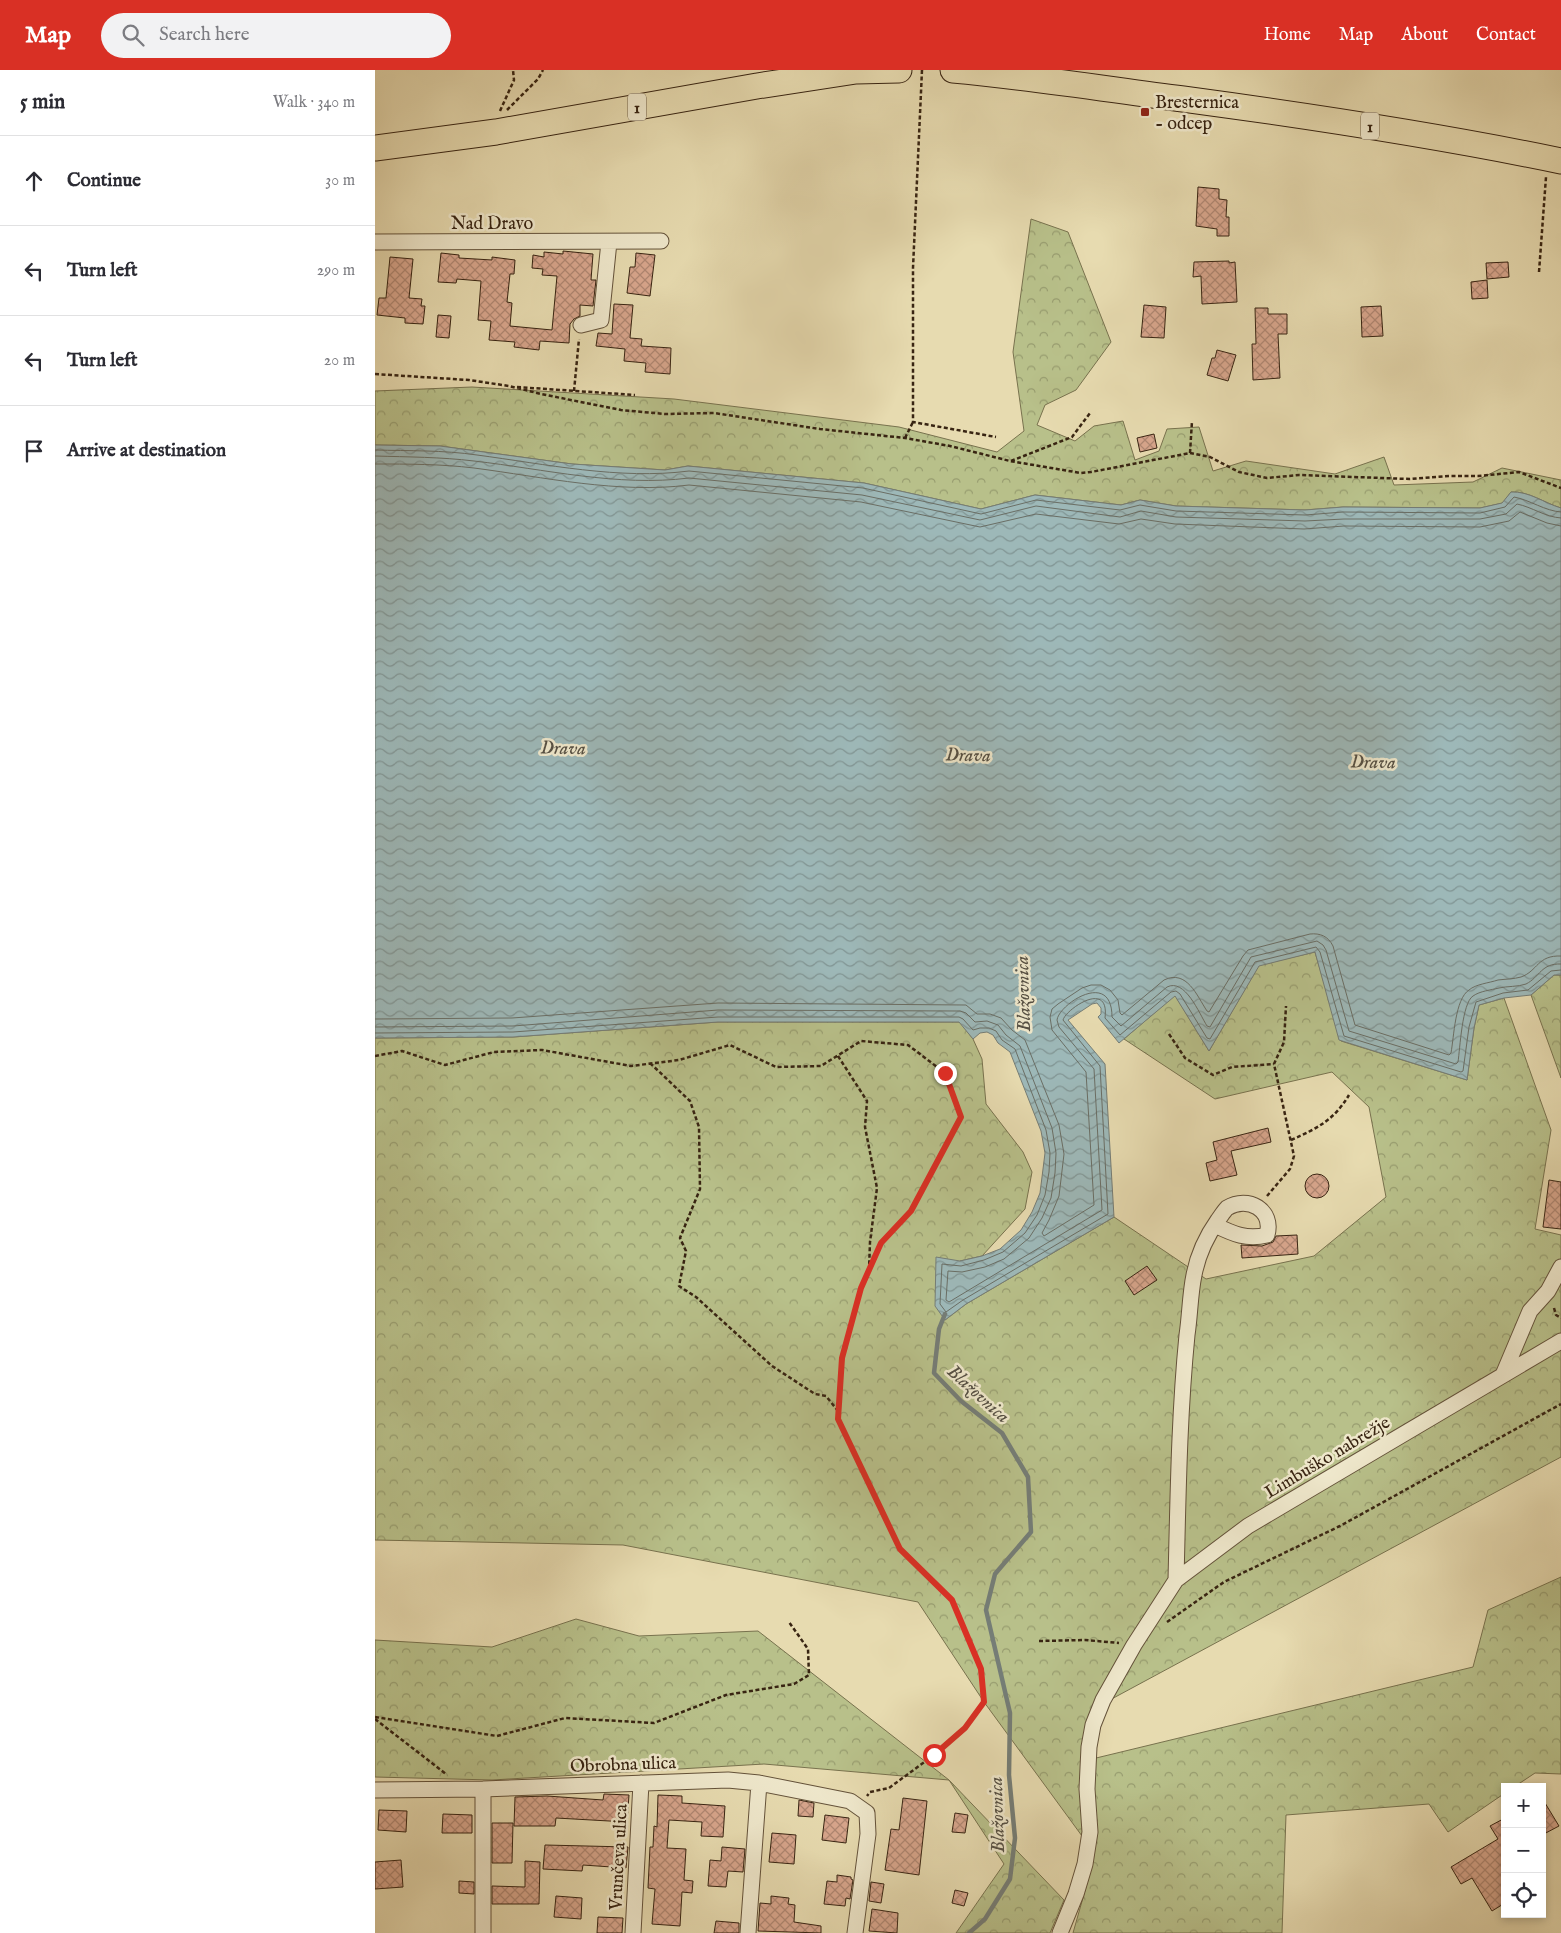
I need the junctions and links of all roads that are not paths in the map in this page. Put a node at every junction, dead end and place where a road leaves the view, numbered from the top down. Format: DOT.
graph roads {
  1 [pos="899,70"];
  2 [pos="953,70"];
  3 [pos="375,148"];
  4 [pos="1554,160"];
  5 [pos="661,241"];
  6 [pos="375,242"];
  7 [pos="609,242"];
  8 [pos="375,250"];
  9 [pos="581,326"];
  10 [pos="1215,1225"];
  11 [pos="1561,1267"];
  12 [pos="1561,1341"];
  13 [pos="1503,1375"];
  14 [pos="1176,1580"];
  15 [pos="641,1783"];
  16 [pos="759,1783"];
  17 [pos="483,1789"];
  18 [pos="375,1790"];
  19 [pos="483,1933"];
  20 [pos="633,1933"];
  21 [pos="748,1933"];
  22 [pos="855,1933"];
  23 [pos="1060,1933"];
  1 -- 3 [label="main road, 1"];
  2 -- 4 [label="main road, 1"];
  5 -- 7 [label="street, Nad Dravo"];
  6 -- 7 [label="street, Nad Dravo"];
  6 -- 8 [label="street, Nad Dravo"];
  7 -- 9 [label="street"];
  10 -- 10 [label="street"];
  10 -- 14 [label="street"];
  11 -- 13 [label="street"];
  12 -- 13 [label="street, Limbuško nabrežje"];
  13 -- 14 [label="street, Limbuško nabrežje"];
  14 -- 23 [label="street, Limbuško nabrežje"];
  15 -- 16 [label="street, Obrobna ulica"];
  15 -- 17 [label="street, Obrobna ulica"];
  15 -- 20 [label="street, Vrunčeva ulica"];
  16 -- 21 [label="street"];
  16 -- 22 [label="street, Obrobna ulica"];
  17 -- 18 [label="street, Obrobna ulica"];
  17 -- 19 [label="street"];
}
